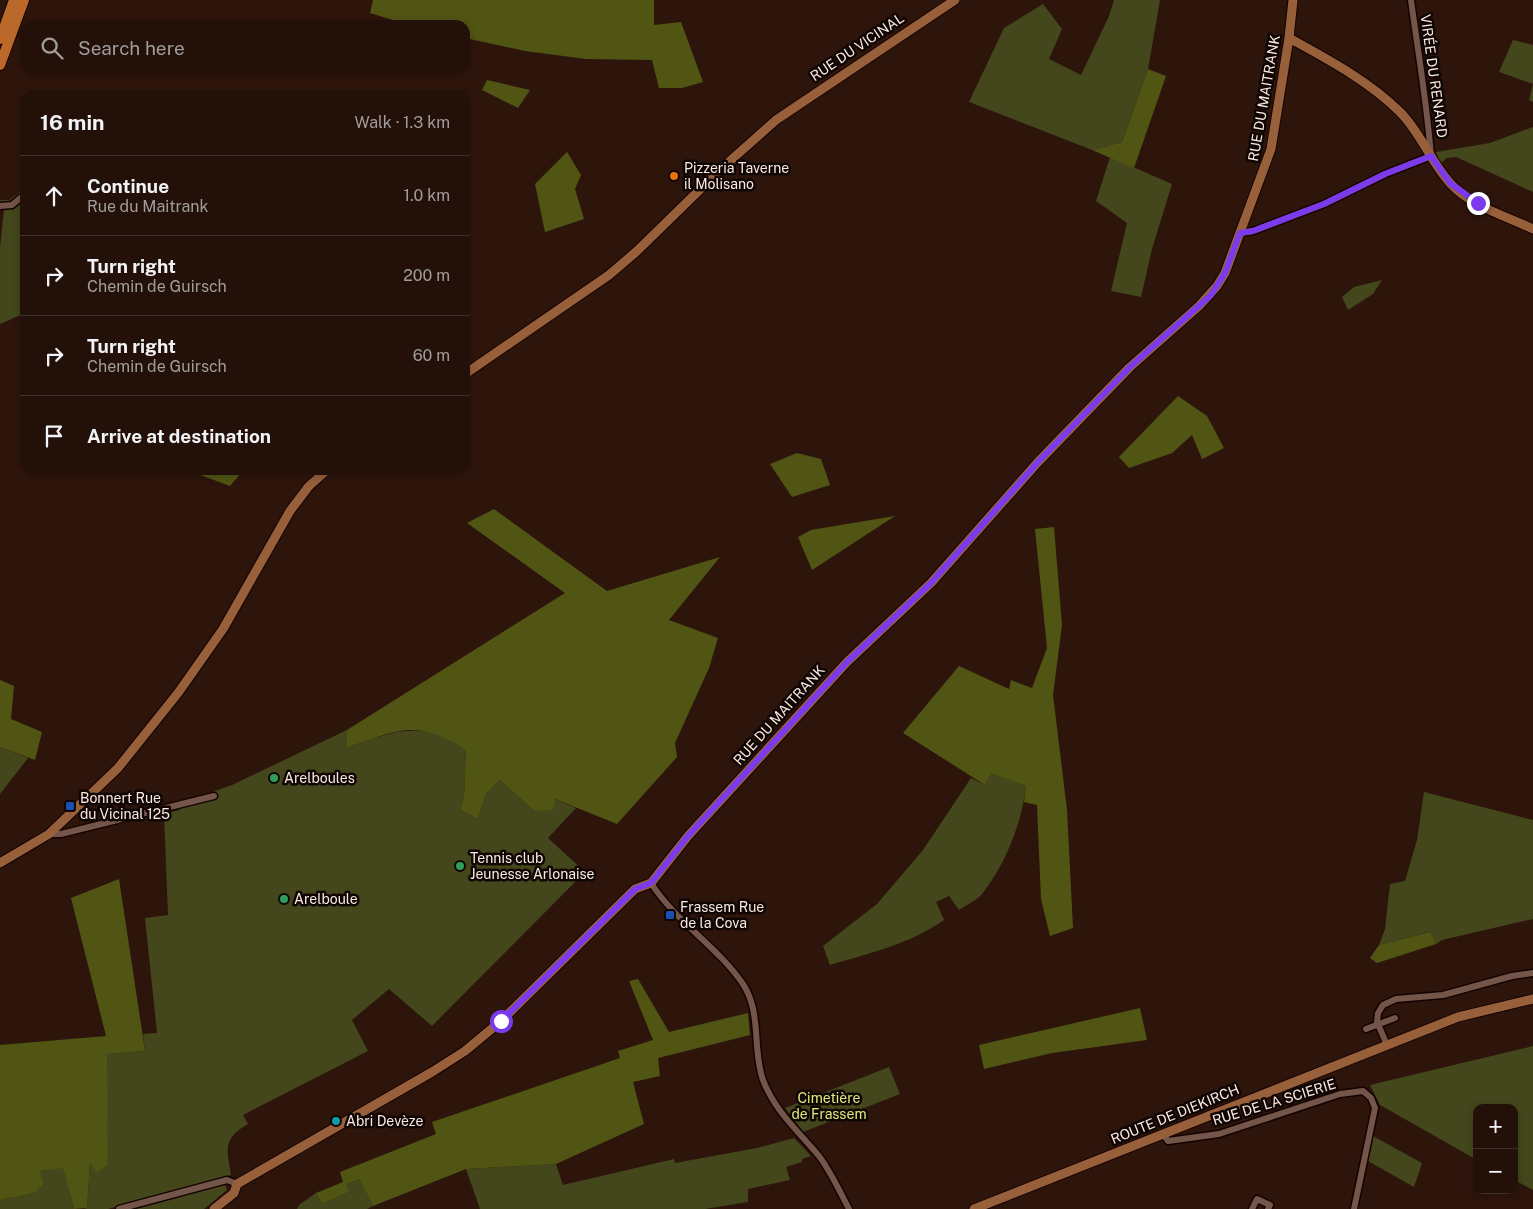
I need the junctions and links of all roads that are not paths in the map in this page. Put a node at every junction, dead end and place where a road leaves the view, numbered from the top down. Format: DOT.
graph roads {
  1 [pos="14,0"];
  2 [pos="24,0"];
  3 [pos="955,0"];
  4 [pos="1293,0"];
  5 [pos="1411,0"];
  6 [pos="1289,38"];
  7 [pos="0,40"];
  8 [pos="0,64"];
  9 [pos="1431,156"];
  10 [pos="20,198"];
  11 [pos="0,206"];
  12 [pos="1533,229"];
  13 [pos="1240,233"];
  14 [pos="470,371"];
  15 [pos="321,475"];
  16 [pos="214,796"];
  17 [pos="49,834"];
  18 [pos="0,863"];
  19 [pos="651,883"];
  20 [pos="1533,973"];
  21 [pos="1533,999"];
  22 [pos="1395,1018"];
  23 [pos="1378,1026"];
  24 [pos="1366,1029"];
  25 [pos="1387,1045"];
  26 [pos="1163,1134"];
  27 [pos="237,1184"];
  28 [pos="119,1209"];
  29 [pos="214,1209"];
  30 [pos="850,1209"];
  31 [pos="974,1209"];
  32 [pos="1252,1209"];
  33 [pos="1268,1209"];
  34 [pos="1354,1209"];
  1 -- 7 [label="main road"];
  2 -- 8 [label="main road"];
  3 -- 14 [label="street, RUE DU VICINAL"];
  4 -- 6 [label="street, RUE DU MAITRANK"];
  5 -- 9 [label="street, VIRÉE DU RENARD"];
  6 -- 9 [label="street"];
  6 -- 13 [label="street, RUE DU MAITRANK"];
  9 -- 12 [label="street"];
  9 -- 13 [label="street"];
  10 -- 11 [label="street"];
  13 -- 19 [label="street, RUE DU MAITRANK"];
  15 -- 17 [label="street"];
  16 -- 17 [label="street"];
  17 -- 18 [label="street"];
  19 -- 27 [label="street, RUE DU MAITRANK"];
  19 -- 30 [label="street"];
  20 -- 23 [label="street"];
  21 -- 25 [label="street, ROUTE DE DIEKIRCH"];
  22 -- 23 [label="street"];
  23 -- 24 [label="street"];
  23 -- 25 [label="street"];
  25 -- 26 [label="street, ROUTE DE DIEKIRCH"];
  26 -- 31 [label="street, ROUTE DE DIEKIRCH"];
  26 -- 34 [label="street, RUE DE LA SCIERIE"];
  27 -- 28 [label="street"];
  27 -- 29 [label="street, RUE DU MAITRANK"];
  32 -- 33 [label="street"];
}
